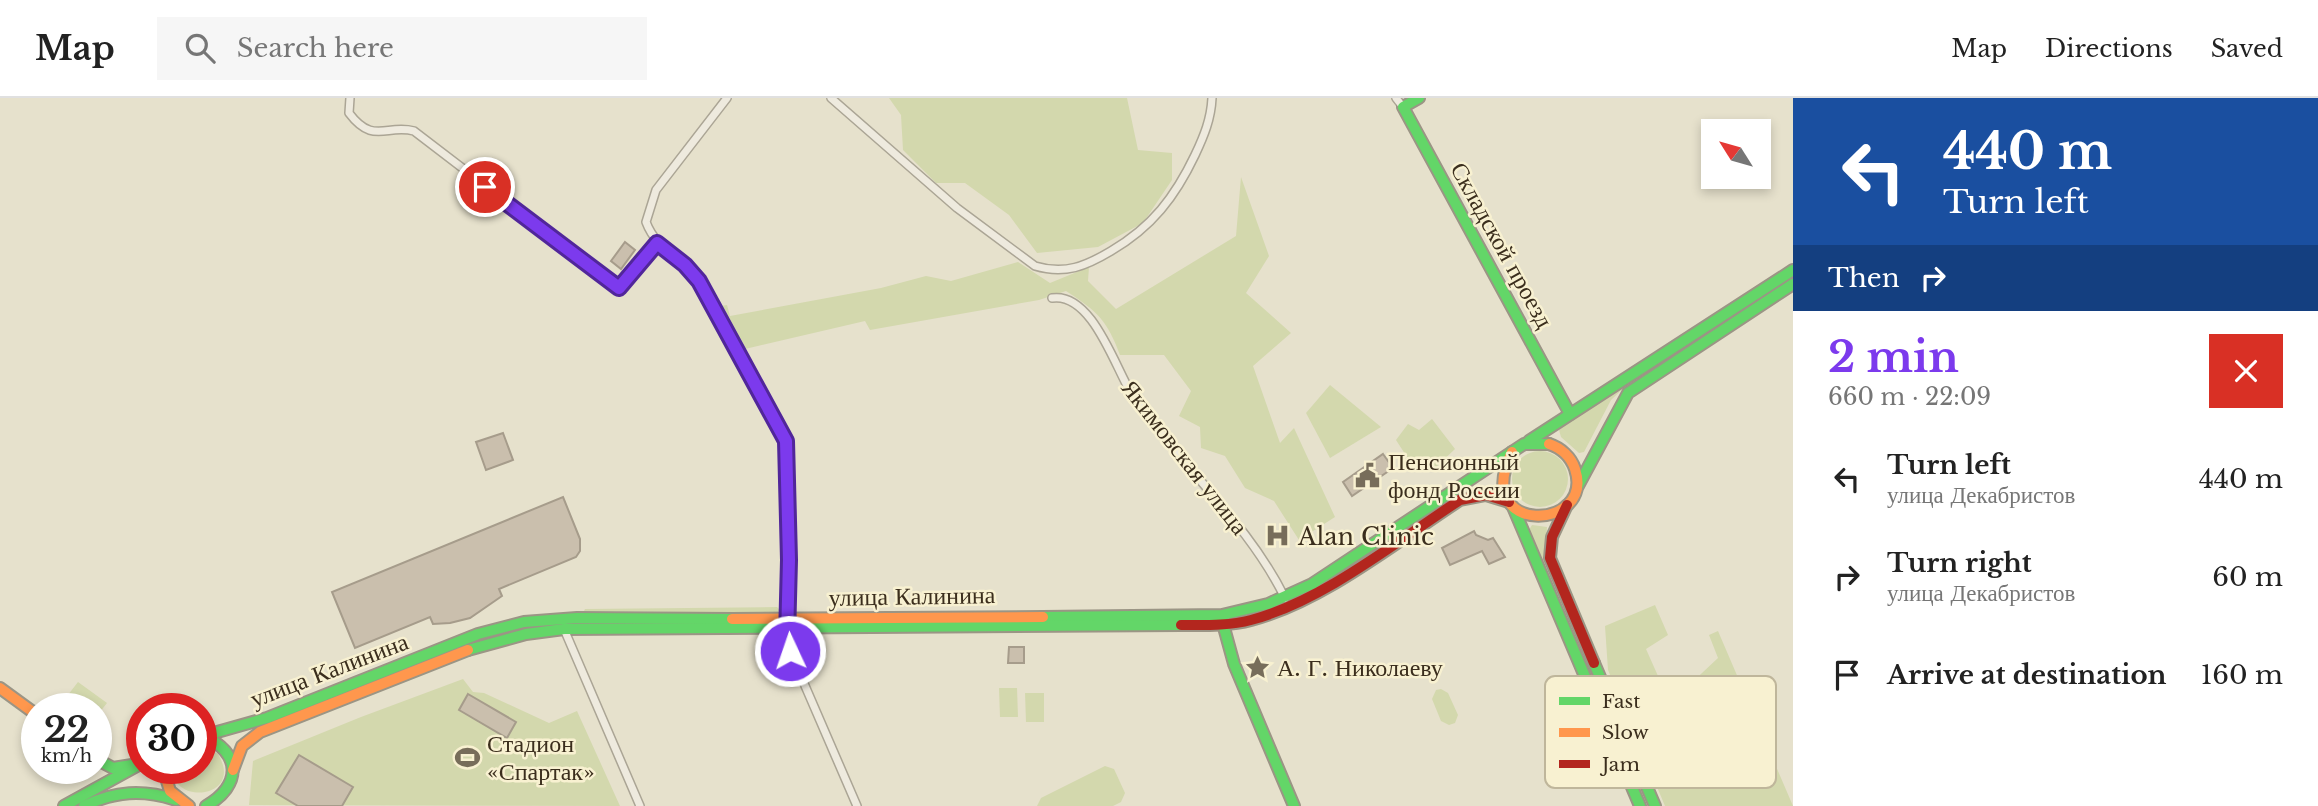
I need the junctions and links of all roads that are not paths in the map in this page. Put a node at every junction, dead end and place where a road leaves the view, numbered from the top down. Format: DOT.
graph roads {
  1 [pos="350,98"];
  2 [pos="727,98"];
  3 [pos="831,98"];
  4 [pos="1212,98"];
  5 [pos="1419,98"];
  6 [pos="1399,103"];
  7 [pos="657,243"];
  8 [pos="1793,270"];
  9 [pos="1793,284"];
  10 [pos="1052,298"];
  11 [pos="1570,414"];
  12 [pos="1524,444"];
  13 [pos="1513,452"];
  14 [pos="1572,497"];
  15 [pos="1511,504"];
  16 [pos="1285,599"];
  17 [pos="1222,619"];
  18 [pos="788,624"];
  19 [pos="564,629"];
  20 [pos="1585,676"];
  21 [pos="1600,676"];
  22 [pos="0,688"];
  23 [pos="21,703"];
  24 [pos="217,732"];
  25 [pos="217,744"];
  26 [pos="233,770"];
  27 [pos="126,772"];
  28 [pos="99,784"];
  29 [pos="166,784"];
  30 [pos="97,788"];
  31 [pos="1633,788"];
  32 [pos="1647,788"];
  33 [pos="228,790"];
  34 [pos="176,800"];
  35 [pos="64,806"];
  36 [pos="84,806"];
  37 [pos="189,806"];
  38 [pos="206,806"];
  39 [pos="230,806"];
  40 [pos="640,806"];
  41 [pos="856,806"];
  42 [pos="1294,806"];
  43 [pos="1640,806"];
  44 [pos="1655,806"];
  1 -- 7 [label="street"];
  2 -- 7 [label="street"];
  3 -- 4 [label="street"];
  5 -- 6 [label="main road"];
  6 -- 11 [label="main road, Складской проезд"];
  7 -- 18 [label="street"];
  8 -- 11 [label="main road"];
  9 -- 14 [label="main road"];
  10 -- 16 [label="street, Якимовская улица"];
  11 -- 12 [label="main road"];
  12 -- 13 [label="main road"];
  12 -- 14 [label="main road"];
  13 -- 15 [label="main road"];
  13 -- 16 [label="main road, улица Калинина"];
  14 -- 15 [label="main road"];
  14 -- 21 [label="main road"];
  15 -- 17 [label="main road, улица Калинина"];
  15 -- 20 [label="main road"];
  16 -- 17 [label="main road, улица Калинина"];
  17 -- 18 [label="main road, улица Калинина"];
  17 -- 42 [label="main road"];
  18 -- 19 [label="main road, улица Калинина"];
  18 -- 24 [label="main road, улица Калинина"];
  18 -- 41 [label="street"];
  19 -- 26 [label="main road, улица Калинина"];
  19 -- 40 [label="street"];
  22 -- 23 [label="main road"];
  25 -- 26 [label="main road"];
  26 -- 33 [label="main road, улица Калинина"];
  27 -- 30 [label="main road"];
  28 -- 30 [label="main road"];
  29 -- 34 [label="main road"];
  30 -- 35 [label="main road"];
  31 -- 43 [label="main road"];
  32 -- 44 [label="main road"];
  33 -- 38 [label="main road"];
  33 -- 39 [label="main road"];
  34 -- 36 [label="main road"];
  34 -- 37 [label="main road"];
}
